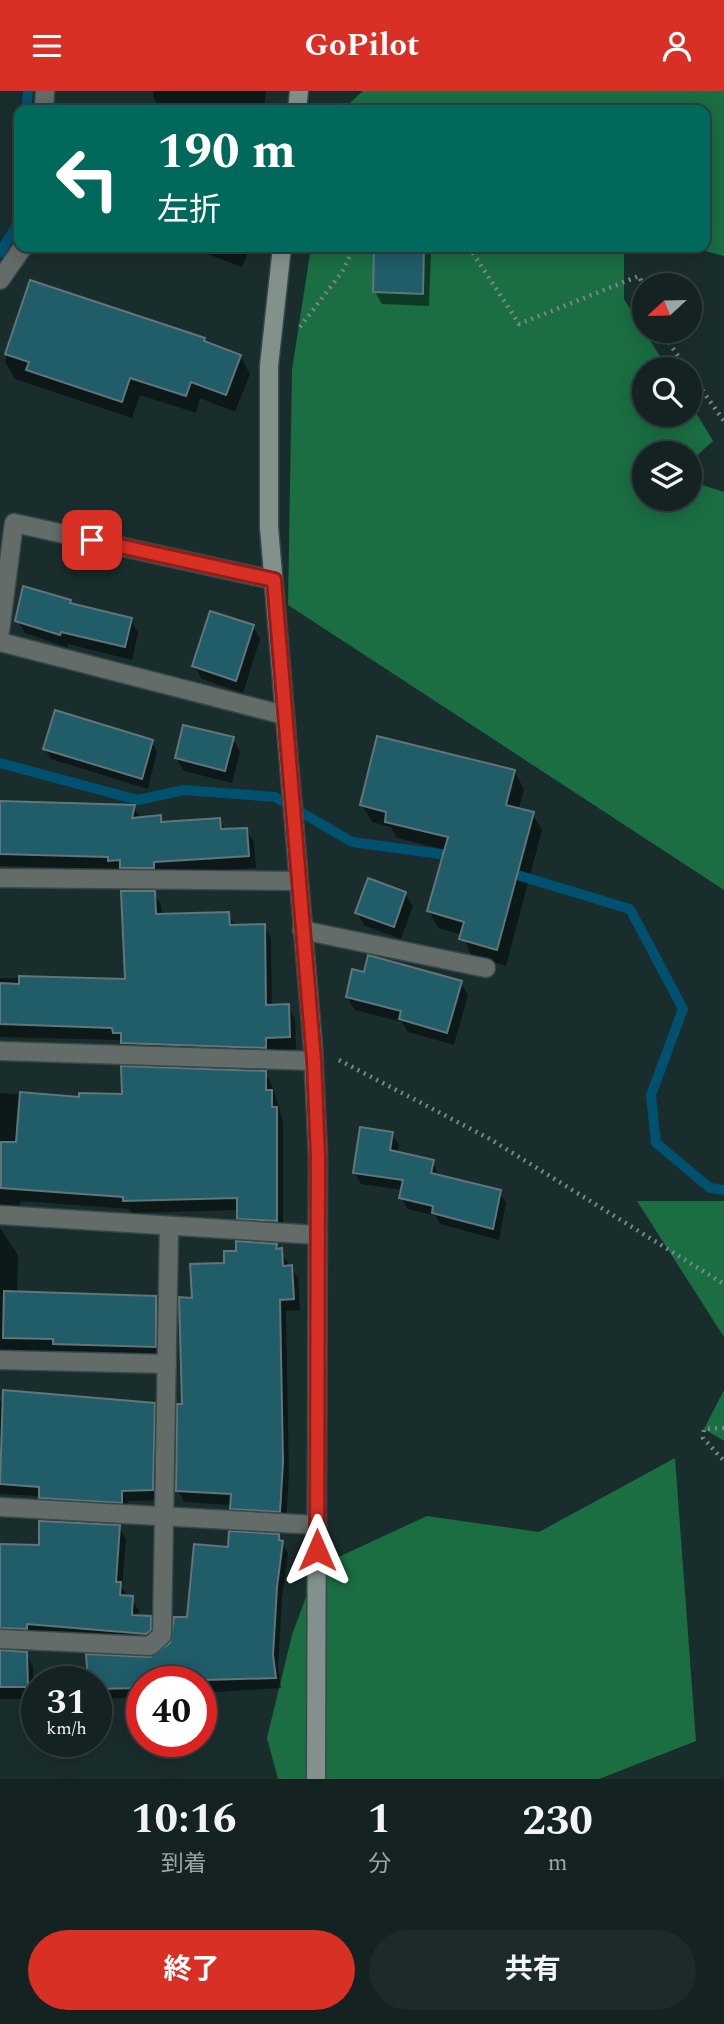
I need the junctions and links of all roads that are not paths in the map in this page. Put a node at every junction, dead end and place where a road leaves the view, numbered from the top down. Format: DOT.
graph roads {
  1 [pos="20,252"];
  2 [pos="281,252"];
  3 [pos="0,280"];
  4 [pos="274,580"];
  5 [pos="0,631"];
  6 [pos="0,642"];
  7 [pos="284,715"];
  8 [pos="0,878"];
  9 [pos="298,881"];
  10 [pos="302,930"];
  11 [pos="486,968"];
  12 [pos="0,1051"];
  13 [pos="314,1054"];
  14 [pos="0,1215"];
  15 [pos="169,1226"];
  16 [pos="318,1235"];
  17 [pos="0,1360"];
  18 [pos="167,1364"];
  19 [pos="0,1507"];
  20 [pos="164,1517"];
  21 [pos="317,1525"];
  22 [pos="0,1639"];
  23 [pos="316,1779"];
  1 -- 3 [label="street"];
  2 -- 4 [label="street"];
  4 -- 5 [label="street"];
  4 -- 7 [label="street"];
  6 -- 7 [label="street"];
  7 -- 9 [label="street"];
  8 -- 9 [label="street"];
  9 -- 10 [label="street"];
  10 -- 11 [label="street"];
  10 -- 13 [label="street"];
  12 -- 13 [label="street"];
  13 -- 16 [label="street"];
  14 -- 15 [label="street"];
  15 -- 16 [label="street"];
  15 -- 18 [label="street"];
  16 -- 21 [label="street"];
  17 -- 18 [label="street"];
  18 -- 20 [label="street"];
  19 -- 20 [label="street"];
  20 -- 21 [label="street"];
  20 -- 22 [label="street"];
  21 -- 23 [label="street"];
}
